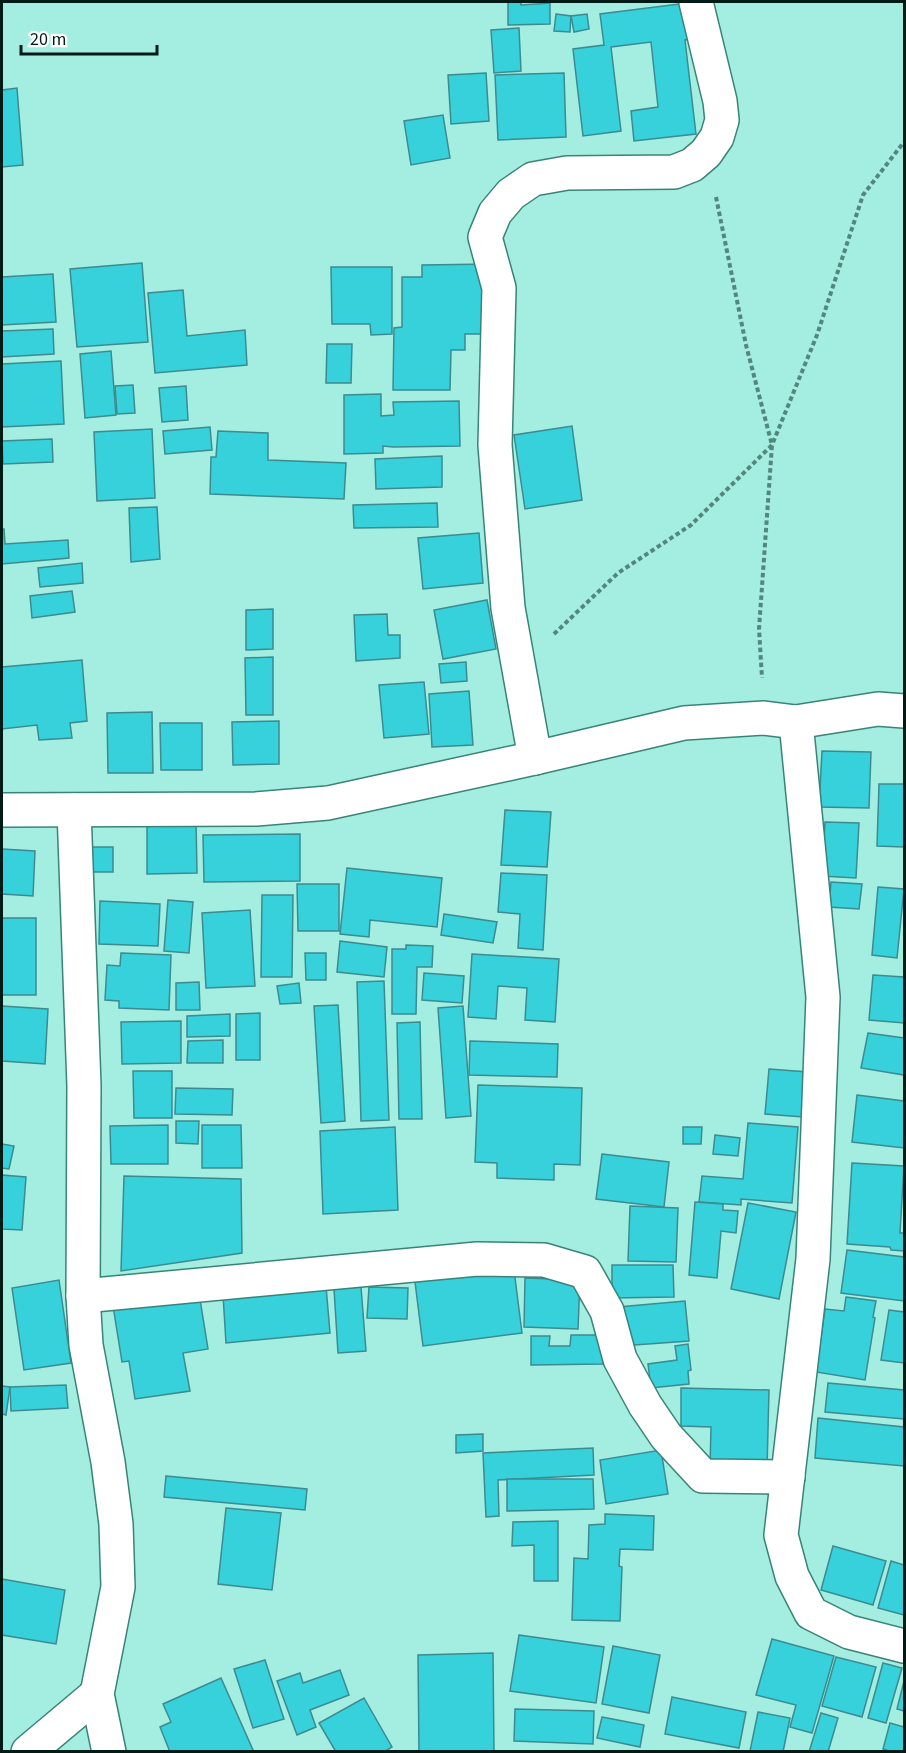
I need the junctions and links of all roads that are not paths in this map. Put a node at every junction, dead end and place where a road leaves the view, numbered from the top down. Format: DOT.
graph roads {
  1 [pos="696,2"];
  2 [pos="904,711"];
  3 [pos="796,722"];
  4 [pos="535,758"];
  5 [pos="2,810"];
  6 [pos="74,810"];
  7 [pos="83,1296"];
  8 [pos="788,1477"];
  9 [pos="904,1646"];
  10 [pos="97,1695"];
  11 [pos="28,1752"];
  12 [pos="109,1752"];
  1 -- 4 [label="street"];
  2 -- 3 [label="street"];
  3 -- 4 [label="street"];
  3 -- 8 [label="street"];
  4 -- 6 [label="street"];
  5 -- 6 [label="street"];
  6 -- 7 [label="street"];
  7 -- 8 [label="street"];
  7 -- 10 [label="street"];
  8 -- 9 [label="street"];
  10 -- 11 [label="street"];
  10 -- 12 [label="street"];
}
